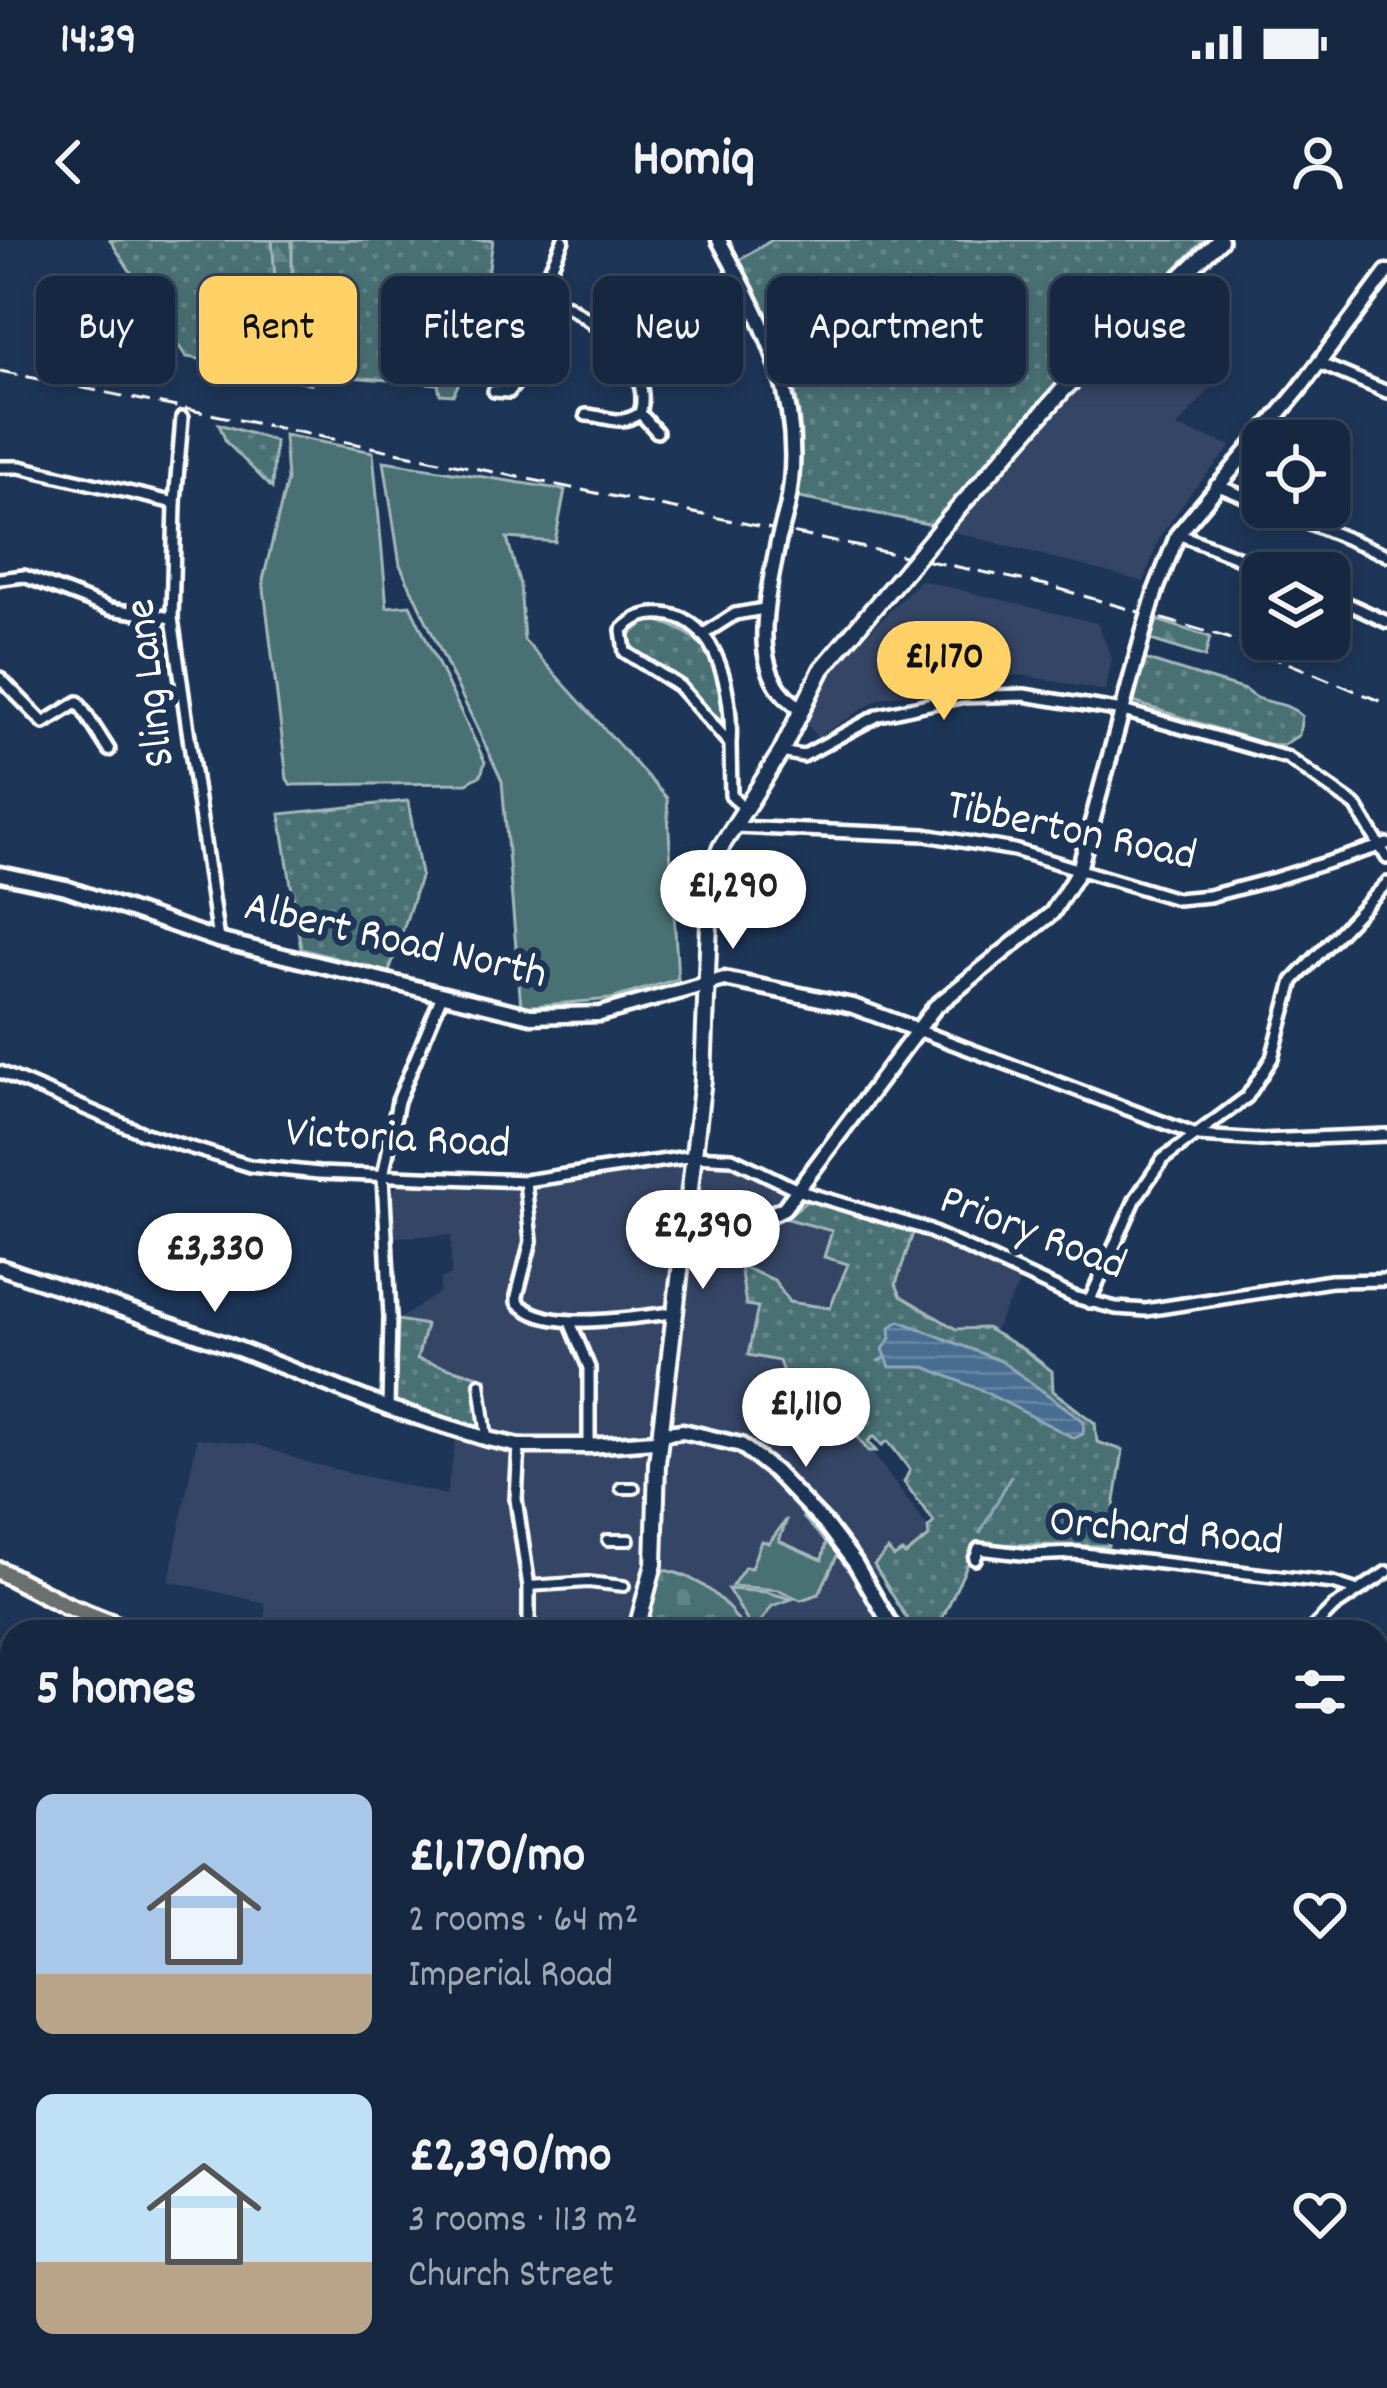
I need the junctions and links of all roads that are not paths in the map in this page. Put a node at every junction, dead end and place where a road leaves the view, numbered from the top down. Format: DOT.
graph roads {
  1 [pos="563,240"];
  2 [pos="719,240"];
  3 [pos="1220,240"];
  4 [pos="1387,272"];
  5 [pos="547,276"];
  6 [pos="569,307"];
  7 [pos="1318,363"];
  8 [pos="517,384"];
  9 [pos="494,391"];
  10 [pos="1387,392"];
  11 [pos="640,412"];
  12 [pos="586,415"];
  13 [pos="182,418"];
  14 [pos="657,432"];
  15 [pos="0,467"];
  16 [pos="1216,485"];
  17 [pos="1242,496"];
  18 [pos="175,502"];
  19 [pos="1321,528"];
  20 [pos="1178,534"];
  21 [pos="1387,555"];
  22 [pos="1242,559"];
  23 [pos="0,579"];
  24 [pos="1350,605"];
  25 [pos="764,609"];
  26 [pos="172,618"];
  27 [pos="1387,622"];
  28 [pos="702,635"];
  29 [pos="0,678"];
  30 [pos="801,708"];
  31 [pos="1123,711"];
  32 [pos="730,744"];
  33 [pos="109,750"];
  34 [pos="781,752"];
  35 [pos="746,809"];
  36 [pos="734,827"];
  37 [pos="1385,844"];
  38 [pos="1387,858"];
  39 [pos="1078,870"];
  40 [pos="0,874"];
  41 [pos="1387,883"];
  42 [pos="218,940"];
  43 [pos="708,985"];
  44 [pos="442,995"];
  45 [pos="915,1029"];
  46 [pos="0,1072"];
  47 [pos="1199,1136"];
  48 [pos="1387,1136"];
  49 [pos="694,1156"];
  50 [pos="383,1176"];
  51 [pos="525,1181"];
  52 [pos="800,1191"];
  53 [pos="684,1247"];
  54 [pos="0,1267"];
  55 [pos="1387,1280"];
  56 [pos="1089,1302"];
  57 [pos="675,1313"];
  58 [pos="570,1322"];
  59 [pos="480,1383"];
  60 [pos="388,1408"];
  61 [pos="488,1439"];
  62 [pos="659,1440"];
  63 [pos="519,1446"];
  64 [pos="589,1446"];
  65 [pos="621,1488"];
  66 [pos="644,1488"];
  67 [pos="608,1540"];
  68 [pos="629,1540"];
  69 [pos="975,1559"];
  70 [pos="0,1571"];
  71 [pos="1387,1572"];
  72 [pos="529,1586"];
  73 [pos="624,1586"];
  74 [pos="1355,1591"];
  75 [pos="103,1620"];
  76 [pos="530,1620"];
  77 [pos="638,1620"];
  78 [pos="888,1620"];
  79 [pos="1322,1620"];
  1 -- 5 [label="street"];
  2 -- 25 [label="street, bridge"];
  3 -- 30 [label="main road, bridge"];
  4 -- 7 [label="street"];
  6 -- 11 [label="street"];
  7 -- 10 [label="street"];
  7 -- 16 [label="street"];
  8 -- 9 [label="street"];
  11 -- 12 [label="street"];
  11 -- 14 [label="street"];
  13 -- 18 [label="street, Sling Lane"];
  15 -- 18 [label="street"];
  16 -- 17 [label="street"];
  16 -- 20 [label="street"];
  18 -- 26 [label="street, Sling Lane"];
  19 -- 21 [label="street"];
  20 -- 22 [label="street"];
  20 -- 31 [label="street, bridge"];
  23 -- 26 [label="street"];
  24 -- 27 [label="street"];
  25 -- 28 [label="street"];
  25 -- 30 [label="street"];
  26 -- 42 [label="street, Sling Lane"];
  28 -- 32 [label="street"];
  28 -- 32 [label="street"];
  29 -- 33 [label="street"];
  30 -- 34 [label="main road"];
  31 -- 34 [label="street"];
  31 -- 37 [label="street"];
  31 -- 39 [label="street"];
  32 -- 35 [label="street"];
  34 -- 35 [label="main road"];
  35 -- 36 [label="main road"];
  36 -- 39 [label="street, Tibberton Road"];
  36 -- 43 [label="main road"];
  37 -- 38 [label="street"];
  37 -- 39 [label="street, Tibberton Road"];
  39 -- 45 [label="street"];
  40 -- 42 [label="street, Albert Road North"];
  41 -- 47 [label="street"];
  42 -- 44 [label="street, Albert Road North"];
  43 -- 44 [label="street, Albert Road North"];
  43 -- 45 [label="street, Albert Road North"];
  43 -- 49 [label="main road"];
  44 -- 50 [label="street"];
  45 -- 47 [label="street"];
  45 -- 52 [label="street"];
  46 -- 50 [label="street, Victoria Road"];
  47 -- 48 [label="street"];
  47 -- 56 [label="street"];
  49 -- 51 [label="street, Victoria Road"];
  49 -- 52 [label="street, Victoria Road"];
  49 -- 53 [label="main road"];
  50 -- 51 [label="street, Victoria Road"];
  50 -- 60 [label="street"];
  51 -- 58 [label="street"];
  52 -- 53 [label="street"];
  52 -- 56 [label="street, Priory Road"];
  53 -- 57 [label="main road"];
  54 -- 60 [label="street"];
  55 -- 56 [label="street, Priory Road"];
  57 -- 58 [label="street"];
  57 -- 62 [label="main road"];
  58 -- 64 [label="street"];
  59 -- 61 [label="street"];
  60 -- 61 [label="street"];
  61 -- 63 [label="street"];
  62 -- 64 [label="street"];
  62 -- 66 [label="main road"];
  62 -- 78 [label="street"];
  63 -- 64 [label="street"];
  63 -- 72 [label="street"];
  65 -- 66 [label="street"];
  66 -- 77 [label="main road"];
  67 -- 68 [label="street"];
  69 -- 74 [label="street, Orchard Road"];
  70 -- 75 [label="highway"];
  71 -- 74 [label="street"];
  72 -- 73 [label="street"];
  72 -- 76 [label="street"];
  74 -- 79 [label="street"];
}
